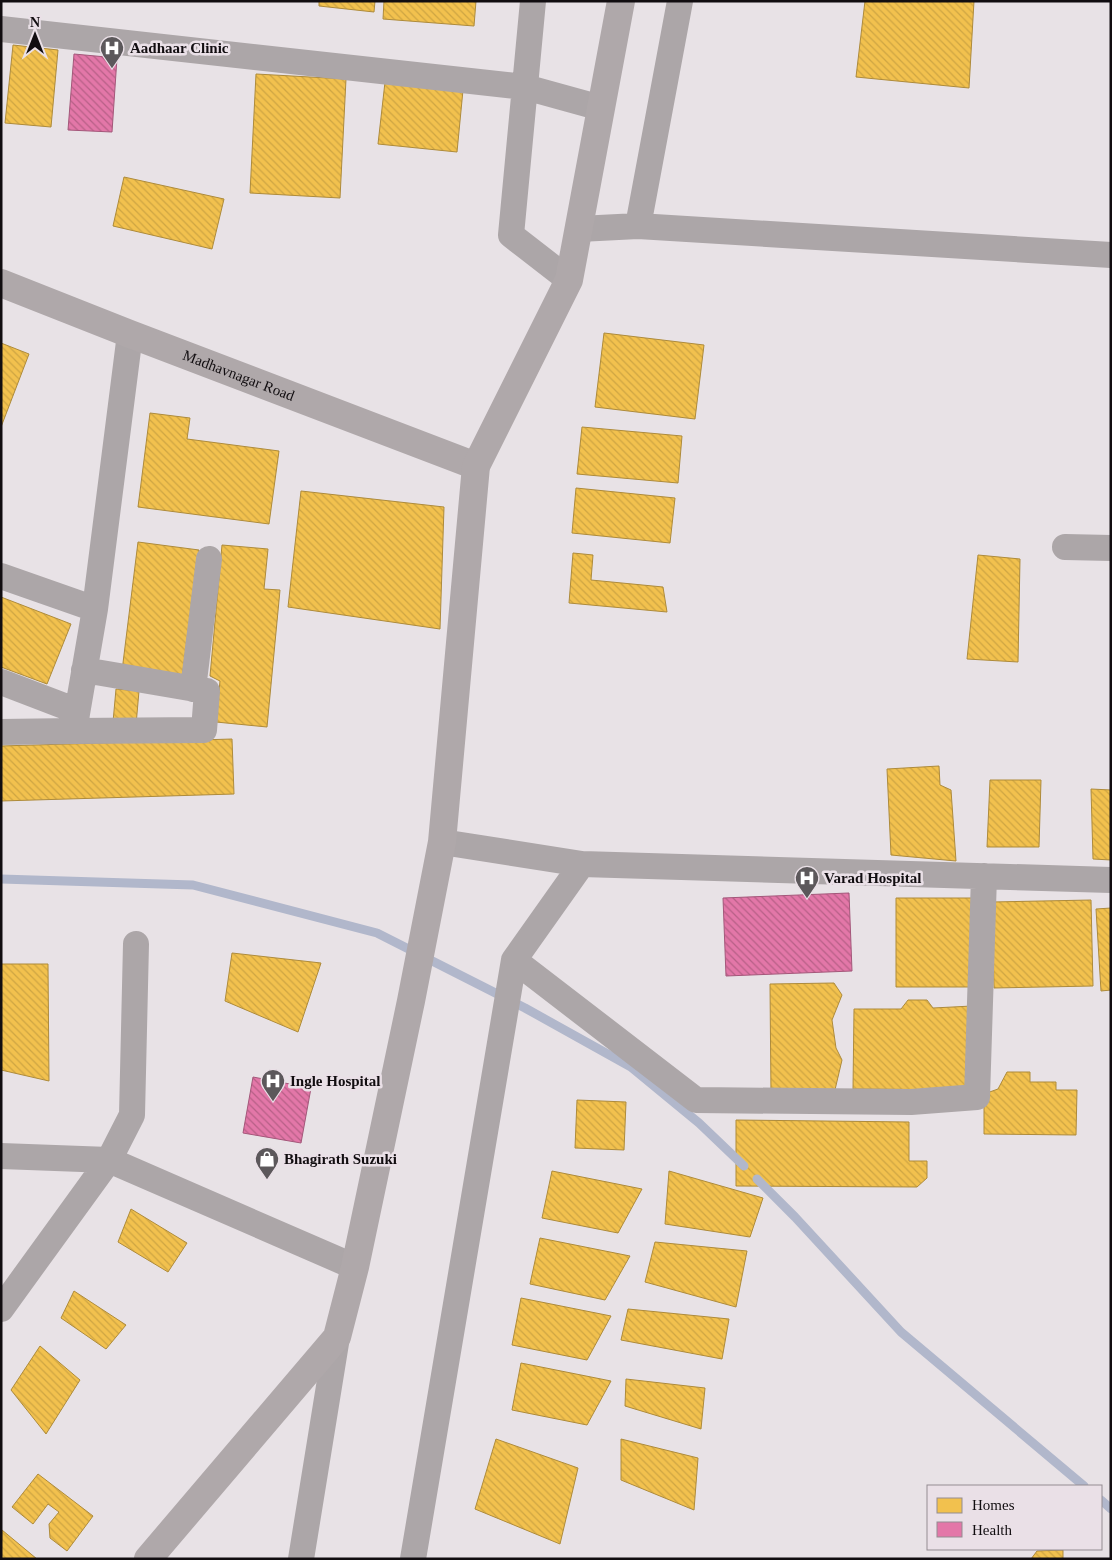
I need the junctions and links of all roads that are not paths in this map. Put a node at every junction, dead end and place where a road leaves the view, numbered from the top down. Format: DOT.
graph roads {
  1 [pos="533,1"];
  2 [pos="621,1"];
  3 [pos="680,1"];
  4 [pos="1,29"];
  5 [pos="525,88"];
  6 [pos="601,108"];
  7 [pos="638,226"];
  8 [pos="579,229"];
  9 [pos="1111,255"];
  10 [pos="569,280"];
  11 [pos="1,283"];
  12 [pos="130,334"];
  13 [pos="476,466"];
  14 [pos="1065,547"];
  15 [pos="1111,548"];
  16 [pos="209,559"];
  17 [pos="1,576"];
  18 [pos="95,609"];
  19 [pos="84,670"];
  20 [pos="1,682"];
  21 [pos="194,688"];
  22 [pos="76,721"];
  23 [pos="1,732"];
  24 [pos="442,842"];
  25 [pos="582,864"];
  26 [pos="984,876"];
  27 [pos="1111,880"];
  28 [pos="136,944"];
  29 [pos="514,960"];
  30 [pos="1,1156"];
  31 [pos="109,1160"];
  32 [pos="355,1268"];
  33 [pos="1,1308"];
  34 [pos="337,1337"];
  35 [pos="148,1559"];
  36 [pos="300,1559"];
  37 [pos="413,1559"];
  1 -- 5 [label="street"];
  2 -- 6 [label="main road"];
  3 -- 7 [label="street"];
  4 -- 5 [label="street"];
  5 -- 6 [label="street"];
  5 -- 10 [label="street"];
  6 -- 8 [label="main road"];
  7 -- 8 [label="street"];
  7 -- 9 [label="street"];
  8 -- 10 [label="main road"];
  10 -- 13 [label="main road"];
  11 -- 12 [label="main road, Madhavnagar Road"];
  12 -- 13 [label="main road, Madhavnagar Road"];
  12 -- 18 [label="street"];
  13 -- 24 [label="main road"];
  14 -- 15 [label="street"];
  16 -- 21 [label="street"];
  17 -- 18 [label="street"];
  18 -- 19 [label="street"];
  19 -- 21 [label="street"];
  19 -- 22 [label="street"];
  20 -- 22 [label="street"];
  21 -- 22 [label="street"];
  22 -- 23 [label="street"];
  24 -- 25 [label="street"];
  24 -- 32 [label="main road"];
  25 -- 26 [label="street"];
  25 -- 29 [label="street"];
  26 -- 27 [label="street"];
  26 -- 29 [label="street"];
  28 -- 31 [label="street"];
  29 -- 37 [label="street"];
  30 -- 31 [label="street"];
  31 -- 32 [label="street"];
  31 -- 33 [label="street"];
  32 -- 34 [label="main road"];
  34 -- 35 [label="main road"];
  34 -- 36 [label="street"];
}
